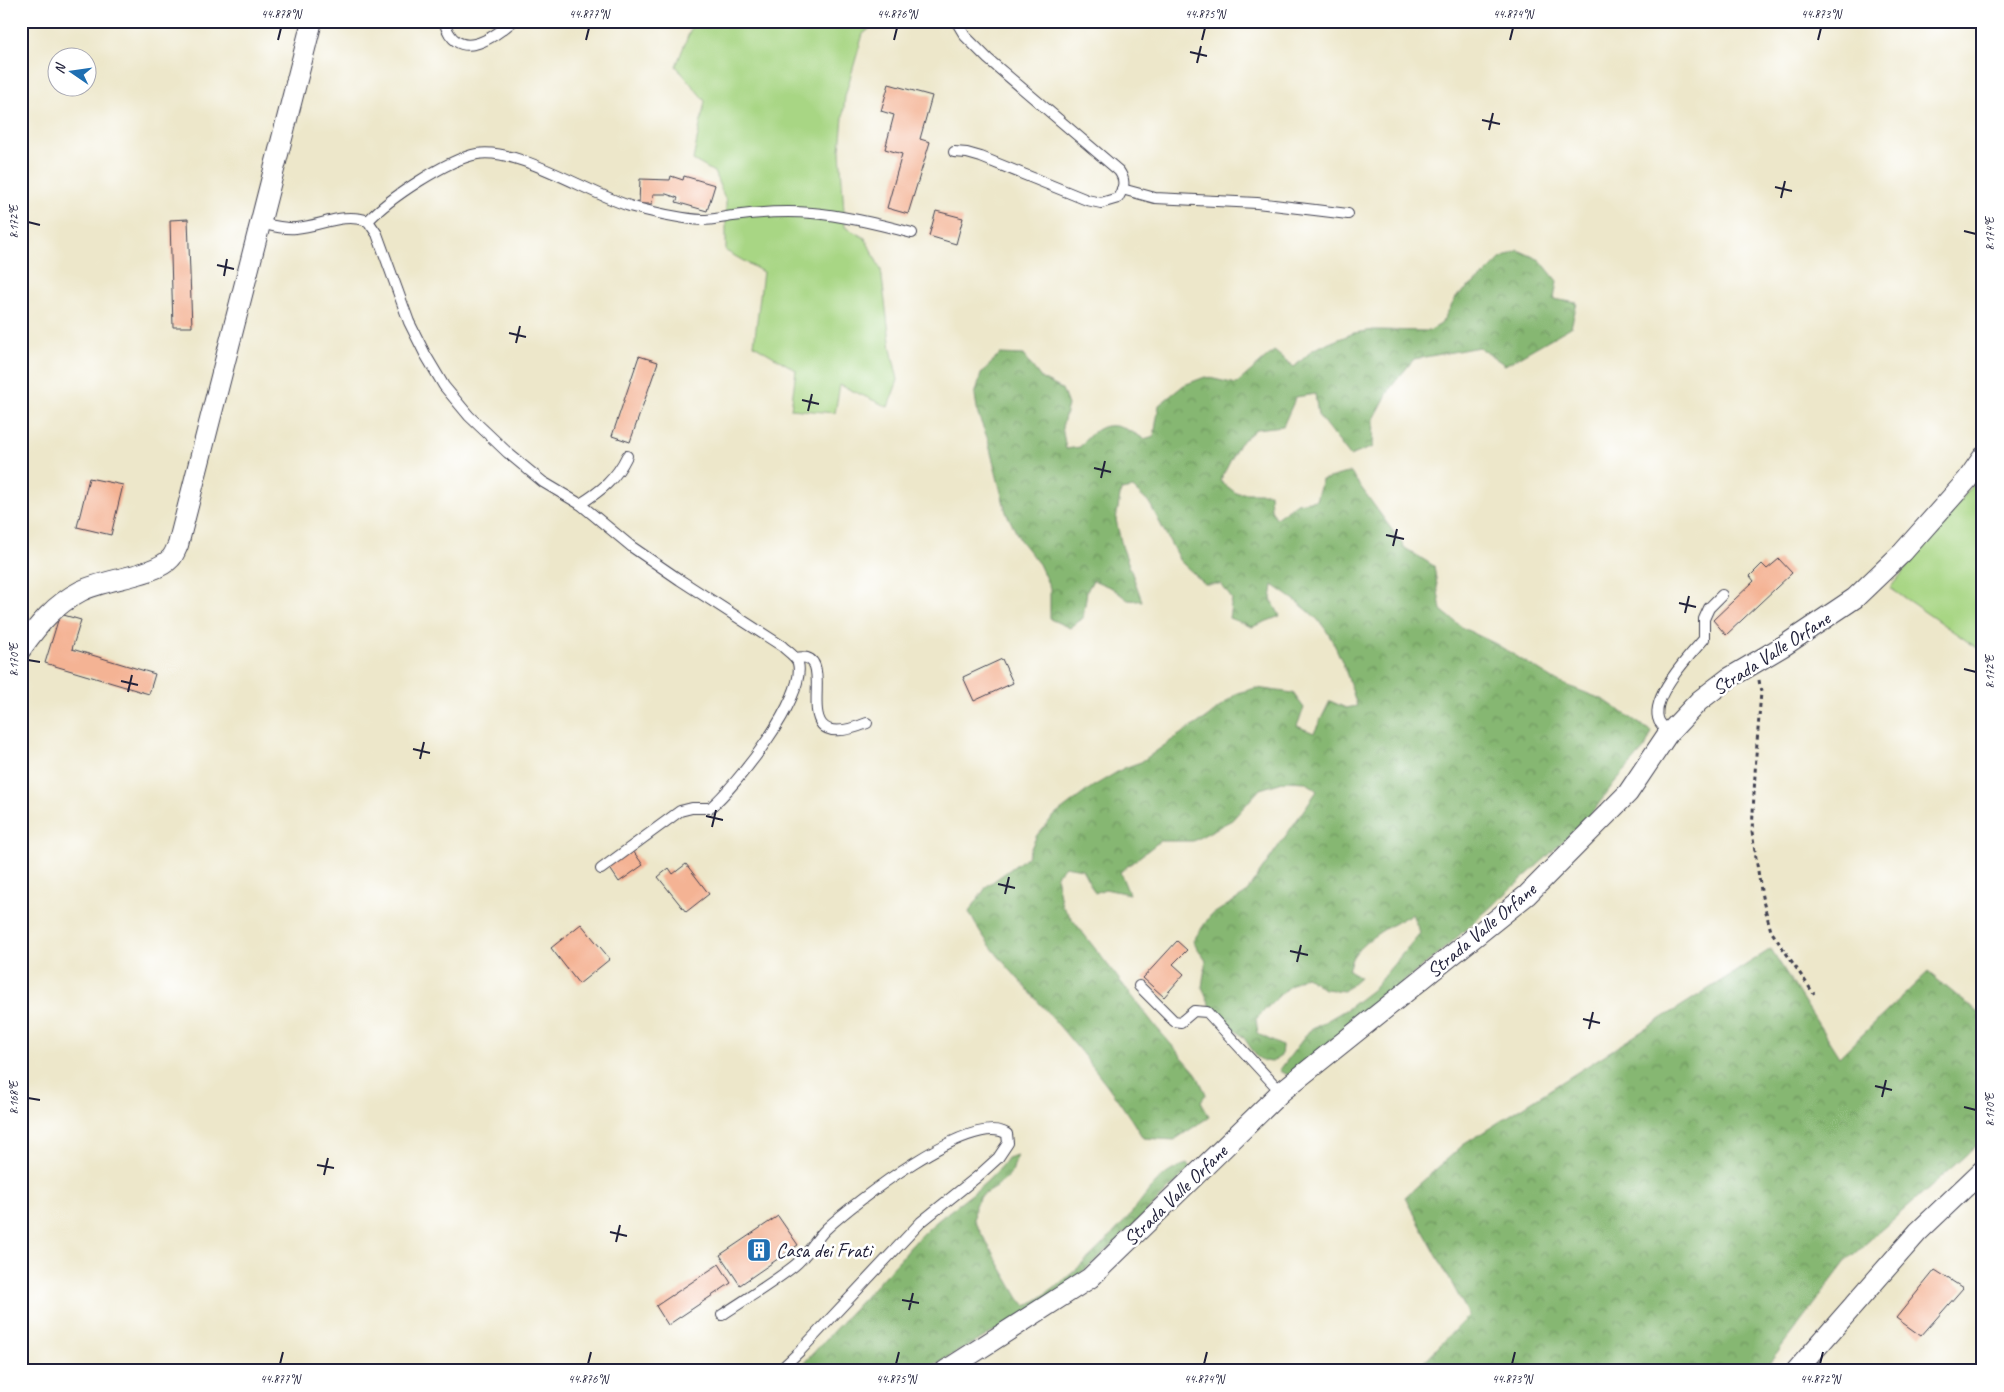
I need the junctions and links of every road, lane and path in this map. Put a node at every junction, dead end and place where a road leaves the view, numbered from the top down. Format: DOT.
graph roads {
  1 [pos="312,21"];
  2 [pos="444,21"];
  3 [pos="513,21"];
  4 [pos="956,21"];
  5 [pos="954,152"];
  6 [pos="1122,189"];
  7 [pos="1348,214"];
  8 [pos="368,220"];
  9 [pos="261,223"];
  10 [pos="912,233"];
  11 [pos="627,456"];
  12 [pos="1983,457"];
  13 [pos="580,504"];
  14 [pos="1722,595"];
  15 [pos="21,649"];
  16 [pos="796,658"];
  17 [pos="1755,662"];
  18 [pos="867,723"];
  19 [pos="1670,732"];
  20 [pos="601,869"];
  21 [pos="1139,986"];
  22 [pos="1814,994"];
  23 [pos="1280,1092"];
  24 [pos="1983,1170"];
  25 [pos="722,1315"];
  26 [pos="779,1371"];
  27 [pos="945,1371"];
  28 [pos="1796,1371"];
  1 -- 9 [label="street"];
  2 -- 3 [label="lane"];
  4 -- 6 [label="lane"];
  5 -- 6 [label="lane"];
  6 -- 7 [label="lane"];
  8 -- 9 [label="lane"];
  8 -- 10 [label="lane"];
  8 -- 13 [label="lane"];
  9 -- 15 [label="street"];
  11 -- 13 [label="lane"];
  12 -- 17 [label="street, Strada Valle Orfane"];
  13 -- 16 [label="lane"];
  14 -- 19 [label="lane"];
  16 -- 18 [label="lane"];
  16 -- 20 [label="lane"];
  17 -- 19 [label="street, Strada Valle Orfane"];
  17 -- 22 [label="path"];
  19 -- 23 [label="street, Strada Valle Orfane"];
  21 -- 23 [label="lane"];
  23 -- 27 [label="street, Strada Valle Orfane"];
  24 -- 28 [label="street"];
  25 -- 26 [label="lane"];
}
